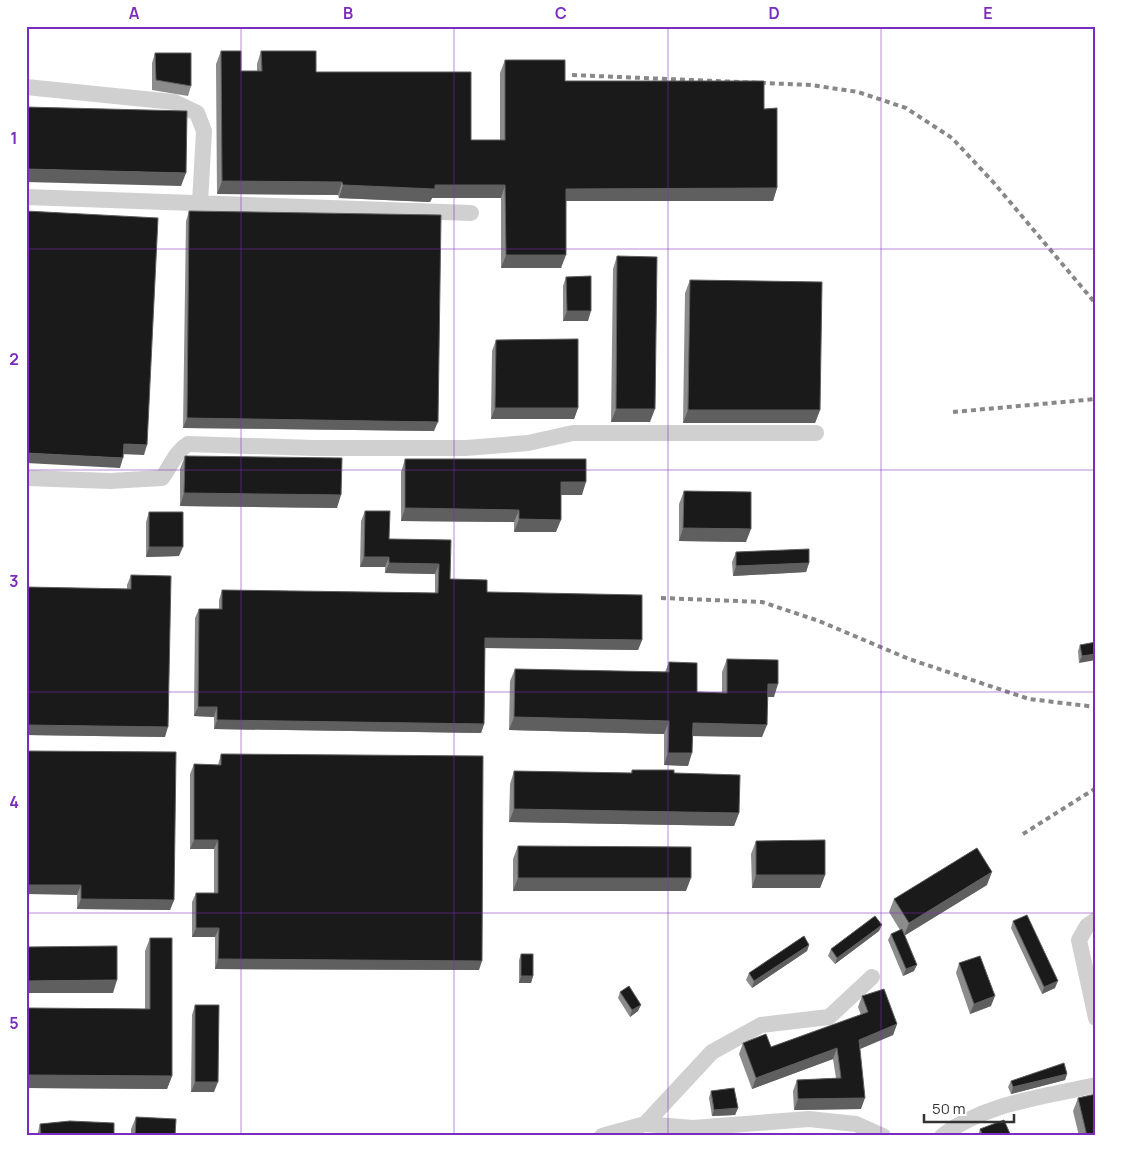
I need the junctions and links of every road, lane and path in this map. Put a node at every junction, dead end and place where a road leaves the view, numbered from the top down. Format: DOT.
graph roads {
  1 [pos="26,87"];
  2 [pos="26,196"];
  3 [pos="200,203"];
  4 [pos="471,213"];
  5 [pos="816,433"];
  6 [pos="26,478"];
  7 [pos="1096,920"];
  8 [pos="1091,968"];
  9 [pos="872,977"];
  10 [pos="1096,1018"];
  11 [pos="1096,1085"];
  12 [pos="645,1124"];
  13 [pos="602,1136"];
  14 [pos="883,1136"];
  15 [pos="942,1136"];
  1 -- 3 [label="street"];
  2 -- 3 [label="street"];
  3 -- 4 [label="street"];
  5 -- 6 [label="street"];
  7 -- 8 [label="street"];
  8 -- 10 [label="street"];
  9 -- 12 [label="street"];
  11 -- 15 [label="street"];
  12 -- 13 [label="street"];
  12 -- 14 [label="street"];
}
